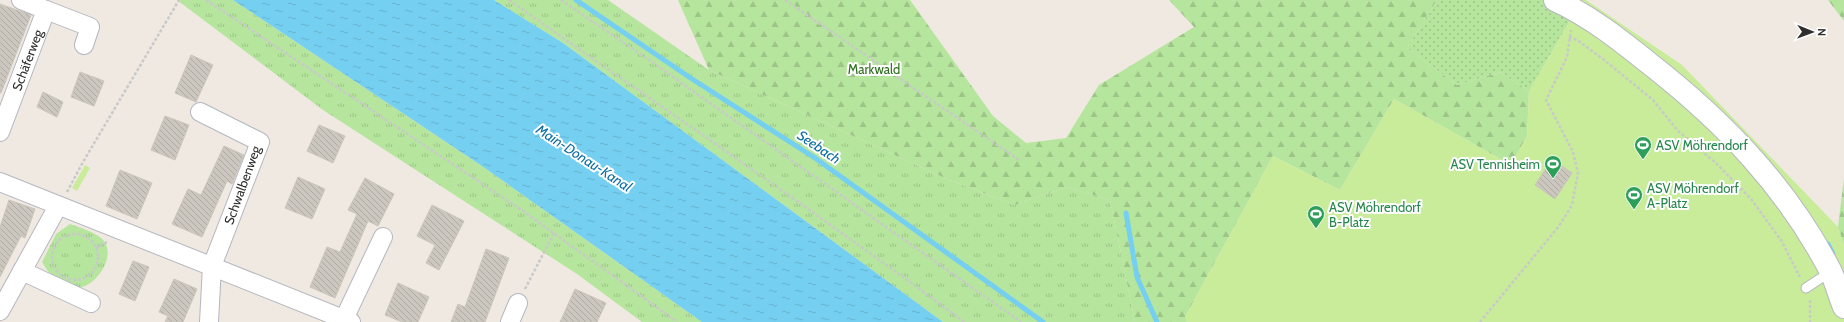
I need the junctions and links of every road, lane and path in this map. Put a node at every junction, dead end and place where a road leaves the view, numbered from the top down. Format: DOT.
graph roads {
  1 [pos="21,0"];
  2 [pos="179,0"];
  3 [pos="206,0"];
  4 [pos="509,0"];
  5 [pos="560,0"];
  6 [pos="785,0"];
  7 [pos="1555,0"];
  8 [pos="46,10"];
  9 [pos="84,45"];
  10 [pos="200,112"];
  11 [pos="0,132"];
  12 [pos="1019,160"];
  13 [pos="0,182"];
  14 [pos="58,206"];
  15 [pos="554,232"];
  16 [pos="66,235"];
  17 [pos="383,237"];
  18 [pos="212,266"];
  19 [pos="22,271"];
  20 [pos="1830,272"];
  21 [pos="1806,288"];
  22 [pos="91,303"];
  23 [pos="518,303"];
  24 [pos="1844,307"];
  25 [pos="0,311"];
  26 [pos="348,321"];
  27 [pos="209,322"];
  28 [pos="510,322"];
  29 [pos="677,322"];
  30 [pos="964,322"];
  31 [pos="1021,322"];
  32 [pos="1480,322"];
  33 [pos="1810,322"];
  1 -- 8 [label="street"];
  2 -- 14 [label="path"];
  3 -- 15 [label="path"];
  4 -- 30 [label="path"];
  5 -- 31 [label="path"];
  6 -- 12 [label="path"];
  7 -- 20 [label="street"];
  8 -- 9 [label="street"];
  8 -- 11 [label="street, Schäferweg"];
  10 -- 18 [label="street, Schwalbenweg"];
  13 -- 14 [label="street"];
  14 -- 18 [label="street"];
  14 -- 19 [label="street"];
  15 -- 23 [label="path"];
  15 -- 29 [label="path"];
  16 -- 16 [label="path"];
  17 -- 26 [label="street"];
  18 -- 26 [label="street"];
  18 -- 27 [label="street, Schwalbenweg"];
  19 -- 22 [label="street"];
  19 -- 25 [label="street"];
  20 -- 21 [label="lane"];
  20 -- 24 [label="street"];
  21 -- 32 [label="path"];
  21 -- 33 [label="path"];
  23 -- 28 [label="street"];
}
